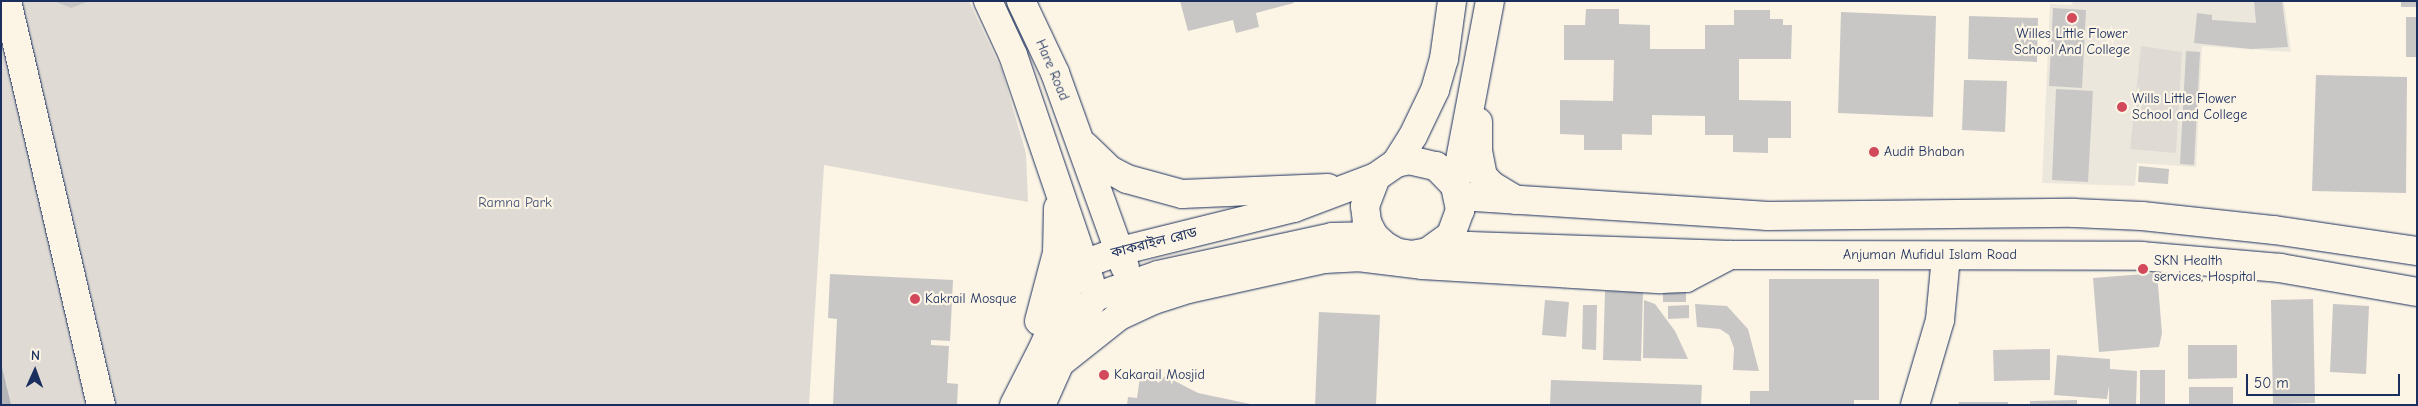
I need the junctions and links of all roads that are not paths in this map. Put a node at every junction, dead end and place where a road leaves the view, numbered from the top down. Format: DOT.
graph roads {
  1 [pos="7,1"];
  2 [pos="988,1"];
  3 [pos="1021,1"];
  4 [pos="1452,1"];
  5 [pos="1490,1"];
  6 [pos="1479,63"];
  7 [pos="1081,141"];
  8 [pos="1386,170"];
  9 [pos="1055,180"];
  10 [pos="1345,189"];
  11 [pos="1457,191"];
  12 [pos="1519,202"];
  13 [pos="2417,232"];
  14 [pos="2359,242"];
  15 [pos="1441,245"];
  16 [pos="1388,248"];
  17 [pos="1120,251"];
  18 [pos="2417,251"];
  19 [pos="1730,255"];
  20 [pos="1946,256"];
  21 [pos="1084,264"];
  22 [pos="1130,282"];
  23 [pos="2417,292"];
  24 [pos="1095,297"];
  25 [pos="1056,366"];
  26 [pos="1025,400"];
  27 [pos="101,405"];
  28 [pos="1915,405"];
  1 -- 27 [label="main road"];
  2 -- 9 [label="main road"];
  3 -- 7 [label="main road, Hare Road"];
  4 -- 8 [label="main road"];
  5 -- 6 [label="main road"];
  6 -- 11 [label="main road"];
  6 -- 12 [label="main road"];
  7 -- 10 [label="main road"];
  7 -- 17 [label="main road, Hare Road"];
  8 -- 10 [label="main road, কাকরাইল রোড"];
  8 -- 11 [label="main road, কাকরাইল রোড"];
  8 -- 16 [label="main road"];
  9 -- 21 [label="main road"];
  9 -- 26 [label="main road"];
  10 -- 17 [label="main road, কাকরাইল রোড"];
  11 -- 12 [label="main road"];
  11 -- 15 [label="main road"];
  12 -- 14 [label="main road"];
  13 -- 14 [label="main road"];
  14 -- 18 [label="main road"];
  15 -- 16 [label="main road"];
  15 -- 19 [label="main road, Anjuman Mufidul Islam Road"];
  16 -- 19 [label="main road"];
  16 -- 22 [label="main road"];
  16 -- 25 [label="main road"];
  17 -- 21 [label="main road, কাকরাইল রোড"];
  17 -- 22 [label="main road, Hare Road"];
  19 -- 20 [label="main road, Anjuman Mufidul Islam Road"];
  20 -- 23 [label="main road, Anjuman Mufidul Islam Road"];
  20 -- 28 [label="main road"];
  21 -- 24 [label="main road"];
  21 -- 26 [label="main road"];
  22 -- 24 [label="main road"];
  24 -- 25 [label="main road"];
  25 -- 26 [label="main road"];
}
